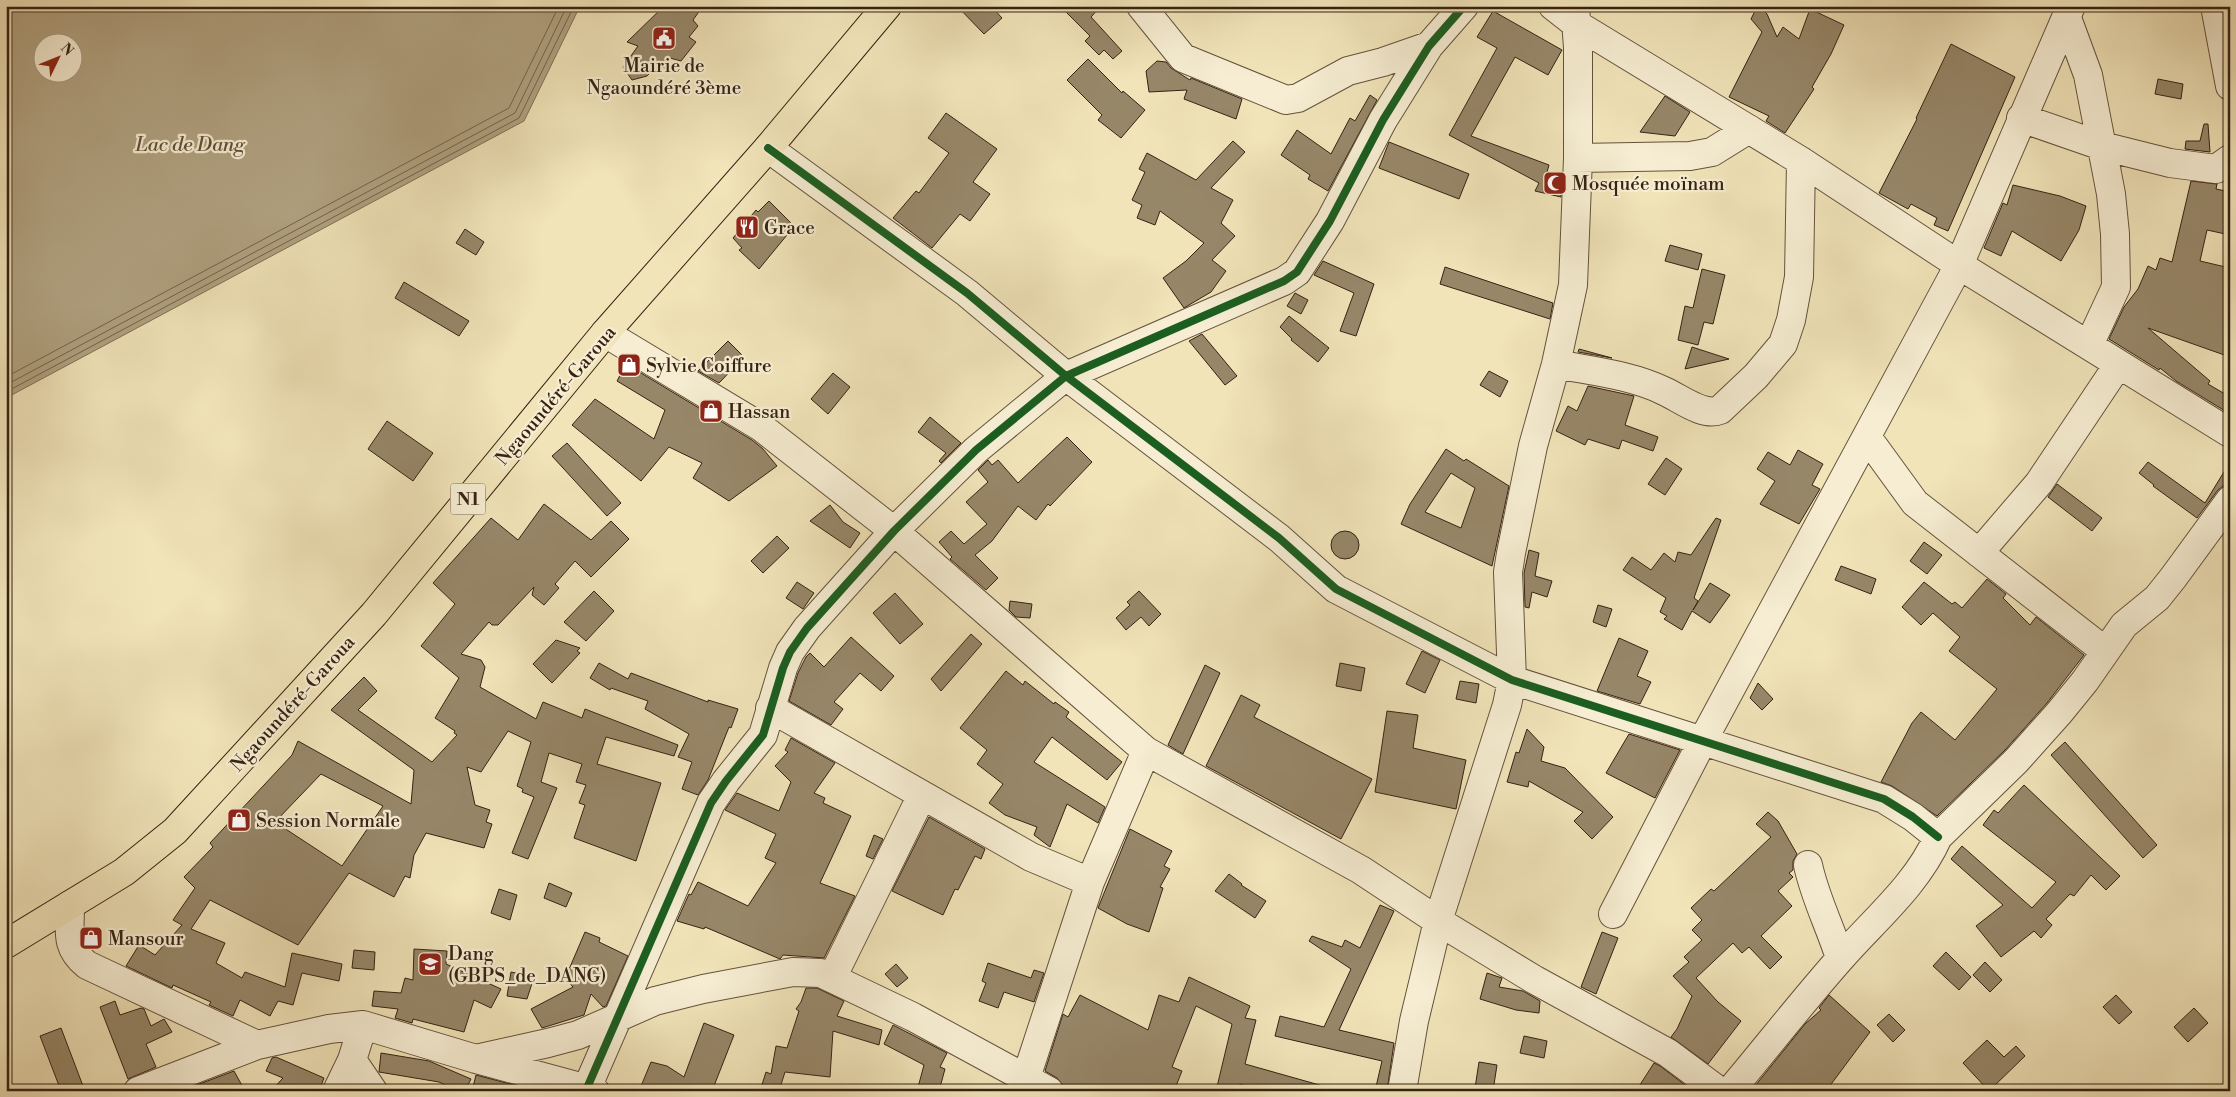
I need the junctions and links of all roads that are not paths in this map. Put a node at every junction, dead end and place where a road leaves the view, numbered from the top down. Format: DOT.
graph roads {
  1 [pos="887,6"];
  2 [pos="1141,6"];
  3 [pos="1464,6"];
  4 [pos="1552,6"];
  5 [pos="2215,6"];
  6 [pos="2069,12"];
  7 [pos="1576,15"];
  8 [pos="1429,46"];
  9 [pos="2230,86"];
  10 [pos="2021,118"];
  11 [pos="1749,129"];
  12 [pos="2102,146"];
  13 [pos="768,148"];
  14 [pos="1578,158"];
  15 [pos="2230,159"];
  16 [pos="1801,161"];
  17 [pos="1959,265"];
  18 [pos="605,333"];
  19 [pos="2088,345"];
  20 [pos="1556,364"];
  21 [pos="2118,365"];
  22 [pos="1066,376"];
  23 [pos="2230,433"];
  24 [pos="1866,437"];
  25 [pos="2230,500"];
  26 [pos="894,531"];
  27 [pos="1979,553"];
  28 [pos="2105,651"];
  29 [pos="1512,680"];
  30 [pos="770,708"];
  31 [pos="1703,740"];
  32 [pos="1146,750"];
  33 [pos="922,795"];
  34 [pos="1938,837"];
  35 [pos="1808,865"];
  36 [pos="1090,882"];
  37 [pos="70,905"];
  38 [pos="1613,914"];
  39 [pos="1438,921"];
  40 [pos="6,944"];
  41 [pos="1840,958"];
  42 [pos="832,978"];
  43 [pos="616,1018"];
  44 [pos="363,1025"];
  45 [pos="257,1045"];
  46 [pos="476,1059"];
  47 [pos="352,1060"];
  48 [pos="1037,1084"];
  49 [pos="591,1089"];
  50 [pos="138,1091"];
  51 [pos="337,1091"];
  52 [pos="373,1091"];
  53 [pos="1402,1091"];
  54 [pos="1719,1091"];
  55 [pos="1730,1091"];
  1 -- 13 [label="highway, Ngaoundéré-Garoua / N1"];
  2 -- 8 [label="street"];
  3 -- 8 [label="street"];
  4 -- 7 [label="street"];
  5 -- 9 [label="street"];
  6 -- 10 [label="street"];
  6 -- 12 [label="street"];
  7 -- 11 [label="street"];
  7 -- 14 [label="street"];
  8 -- 22 [label="street"];
  10 -- 12 [label="street"];
  10 -- 17 [label="street"];
  11 -- 14 [label="street"];
  11 -- 16 [label="street"];
  12 -- 15 [label="street"];
  12 -- 19 [label="street"];
  13 -- 18 [label="highway, Ngaoundéré-Garoua / N1"];
  13 -- 22 [label="street"];
  14 -- 20 [label="street"];
  16 -- 17 [label="street"];
  16 -- 20 [label="street"];
  17 -- 19 [label="street"];
  17 -- 24 [label="street"];
  18 -- 26 [label="street"];
  18 -- 37 [label="highway, Ngaoundéré-Garoua / N1"];
  19 -- 21 [label="street"];
  20 -- 29 [label="street"];
  21 -- 23 [label="street"];
  21 -- 27 [label="street"];
  22 -- 26 [label="street"];
  22 -- 29 [label="street"];
  24 -- 27 [label="street"];
  24 -- 31 [label="street"];
  25 -- 28 [label="street"];
  26 -- 30 [label="street"];
  26 -- 32 [label="street"];
  27 -- 28 [label="street"];
  28 -- 34 [label="street"];
  29 -- 31 [label="street"];
  29 -- 39 [label="street"];
  30 -- 33 [label="street"];
  30 -- 43 [label="street"];
  31 -- 34 [label="street"];
  31 -- 38 [label="street"];
  32 -- 36 [label="street"];
  32 -- 39 [label="street"];
  33 -- 36 [label="street"];
  33 -- 42 [label="street"];
  34 -- 41 [label="street"];
  35 -- 41 [label="street"];
  36 -- 48 [label="street"];
  37 -- 40 [label="highway, Ngaoundéré-Garoua / N1"];
  37 -- 45 [label="street"];
  39 -- 53 [label="street"];
  39 -- 54 [label="street"];
  41 -- 55 [label="street"];
  42 -- 43 [label="street"];
  42 -- 48 [label="street"];
  43 -- 46 [label="street"];
  43 -- 49 [label="street"];
  44 -- 45 [label="street"];
  44 -- 46 [label="street"];
  44 -- 47 [label="street"];
  45 -- 50 [label="street"];
  46 -- 49 [label="street"];
  47 -- 51 [label="street"];
  47 -- 52 [label="street"];
}
